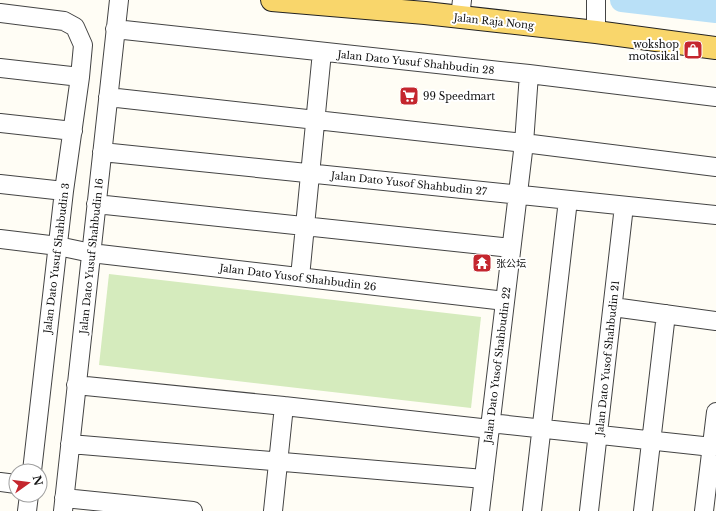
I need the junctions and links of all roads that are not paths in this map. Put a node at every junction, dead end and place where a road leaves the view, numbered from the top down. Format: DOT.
graph roads {
  1 [pos="118,0"];
  2 [pos="272,0"];
  3 [pos="596,2"];
  4 [pos="427,7"];
  5 [pos="461,9"];
  6 [pos="0,13"];
  7 [pos="115,29"];
  8 [pos="596,32"];
  9 [pos="716,48"];
  10 [pos="322,52"];
  11 [pos="0,68"];
  12 [pos="529,74"];
  13 [pos="80,77"];
  14 [pos="108,97"];
  15 [pos="716,97"];
  16 [pos="315,120"];
  17 [pos="0,123"];
  18 [pos="73,131"];
  19 [pos="524,143"];
  20 [pos="102,152"];
  21 [pos="716,167"];
  22 [pos="310,173"];
  23 [pos="0,184"];
  24 [pos="64,191"];
  25 [pos="517,195"];
  26 [pos="568,200"];
  27 [pos="96,204"];
  28 [pos="624,206"];
  29 [pos="716,215"];
  30 [pos="305,226"];
  31 [pos="0,239"];
  32 [pos="58,246"];
  33 [pos="511,248"];
  34 [pos="91,253"];
  35 [pos="300,277"];
  36 [pos="505,301"];
  37 [pos="612,307"];
  38 [pos="666,314"];
  39 [pos="716,321"];
  40 [pos="76,385"];
  41 [pos="284,406"];
  42 [pos="716,412"];
  43 [pos="490,426"];
  44 [pos="542,428"];
  45 [pos="598,434"];
  46 [pos="651,440"];
  47 [pos="70,444"];
  48 [pos="712,447"];
  49 [pos="278,462"];
  50 [pos="33,463"];
  51 [pos="484,480"];
  52 [pos="63,505"];
  53 [pos="193,511"];
  54 [pos="273,511"];
  55 [pos="480,511"];
  56 [pos="532,511"];
  57 [pos="589,511"];
  58 [pos="643,511"];
  59 [pos="704,511"];
  1 -- 7 [label="street, Jalan Dato Yusuf Shahbudin 16"];
  2 -- 4 [label="main road, Jalan Raja Nong"];
  3 -- 8 [label="street"];
  4 -- 5 [label="main road, Jalan Raja Nong"];
  5 -- 8 [label="main road, Jalan Raja Nong"];
  6 -- 13 [label="street, Jalan Dato Yusuf Shahbudin 3"];
  7 -- 10 [label="street, Jalan Dato Yusuf Shahbudin 28"];
  7 -- 14 [label="street, Jalan Dato Yusuf Shahbudin 16"];
  8 -- 9 [label="main road, Jalan Raja Nong"];
  10 -- 12 [label="street, Jalan Dato Yusuf Shahbudin 28"];
  10 -- 16 [label="street"];
  11 -- 13 [label="street"];
  12 -- 15 [label="street, Jalan Dato Yusuf Shahbudin 28"];
  12 -- 19 [label="street, Jalan Dato Yusof Shahbudin 22"];
  13 -- 18 [label="street, Jalan Dato Yusuf Shahbudin 3"];
  14 -- 16 [label="street"];
  14 -- 20 [label="street, Jalan Dato Yusuf Shahbudin 16"];
  16 -- 19 [label="street"];
  16 -- 22 [label="street"];
  17 -- 18 [label="street"];
  18 -- 24 [label="street, Jalan Dato Yusuf Shahbudin 3"];
  19 -- 21 [label="street"];
  19 -- 25 [label="street, Jalan Dato Yusof Shahbudin 22"];
  20 -- 22 [label="street, Jalan Dato Yusof Shahbudin 27"];
  20 -- 27 [label="street, Jalan Dato Yusuf Shahbudin 16"];
  22 -- 25 [label="street, Jalan Dato Yusof Shahbudin 27"];
  22 -- 30 [label="street"];
  23 -- 24 [label="street"];
  24 -- 32 [label="street, Jalan Dato Yusuf Shahbudin 3"];
  25 -- 26 [label="street, Jalan Dato Yusof Shahbudin 27"];
  25 -- 33 [label="street, Jalan Dato Yusof Shahbudin 22"];
  26 -- 28 [label="street, Jalan Dato Yusof Shahbudin 27"];
  26 -- 44 [label="street"];
  27 -- 30 [label="street"];
  27 -- 34 [label="street, Jalan Dato Yusuf Shahbudin 16"];
  28 -- 29 [label="street, Jalan Dato Yusof Shahbudin 27"];
  28 -- 37 [label="street, Jalan Dato Yusof Shahbudin 21"];
  30 -- 33 [label="street"];
  30 -- 35 [label="street"];
  31 -- 32 [label="street, Jalan Dato Yusof Shahbudin 26"];
  32 -- 34 [label="street, Jalan Dato Yusof Shahbudin 26"];
  32 -- 50 [label="street, Jalan Dato Yusuf Shahbudin 3"];
  33 -- 36 [label="street, Jalan Dato Yusof Shahbudin 22"];
  34 -- 35 [label="street, Jalan Dato Yusof Shahbudin 26"];
  34 -- 40 [label="street, Jalan Dato Yusuf Shahbudin 16"];
  35 -- 36 [label="street, Jalan Dato Yusof Shahbudin 26"];
  36 -- 43 [label="street, Jalan Dato Yusof Shahbudin 22"];
  37 -- 38 [label="street"];
  37 -- 45 [label="street, Jalan Dato Yusof Shahbudin 21"];
  38 -- 39 [label="street"];
  38 -- 46 [label="street"];
  40 -- 41 [label="street"];
  40 -- 47 [label="street, Jalan Dato Yusuf Shahbudin 16"];
  41 -- 43 [label="street"];
  41 -- 49 [label="street"];
  42 -- 48 [label="street"];
  43 -- 44 [label="street"];
  43 -- 51 [label="street, Jalan Dato Yusof Shahbudin 22"];
  44 -- 45 [label="street"];
  44 -- 56 [label="street"];
  45 -- 46 [label="street"];
  45 -- 57 [label="street, Jalan Dato Yusof Shahbudin 21"];
  46 -- 48 [label="street"];
  46 -- 58 [label="street"];
  47 -- 49 [label="street"];
  47 -- 52 [label="street, Jalan Dato Yusuf Shahbudin 16"];
  48 -- 59 [label="street"];
  49 -- 51 [label="street"];
  49 -- 54 [label="street"];
  51 -- 55 [label="street, Jalan Dato Yusof Shahbudin 22"];
  52 -- 53 [label="street"];
}
